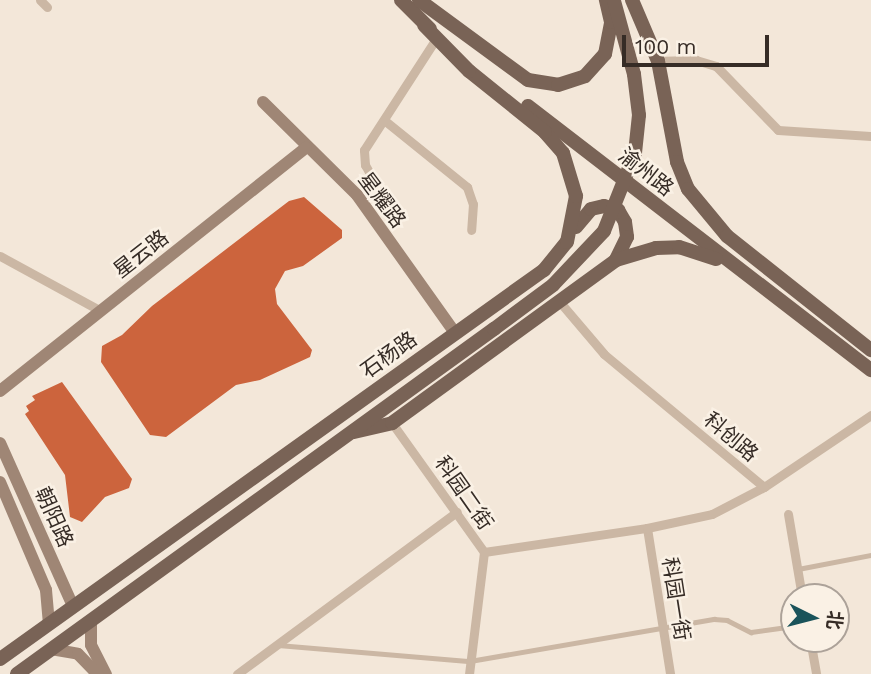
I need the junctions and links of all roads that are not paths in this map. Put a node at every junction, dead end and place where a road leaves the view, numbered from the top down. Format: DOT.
graph roads {
  1 [pos="401,0"];
  2 [pos="419,0"];
  3 [pos="606,0"];
  4 [pos="613,0"];
  5 [pos="632,0"];
  6 [pos="424,25"];
  7 [pos="437,37"];
  8 [pos="658,61"];
  9 [pos="263,102"];
  10 [pos="384,120"];
  11 [pos="871,136"];
  12 [pos="306,148"];
  13 [pos="379,190"];
  14 [pos="471,230"];
  15 [pos="567,242"];
  16 [pos="0,256"];
  17 [pos="615,260"];
  18 [pos="743,272"];
  19 [pos="558,300"];
  20 [pos="101,311"];
  21 [pos="455,333"];
  22 [pos="871,350"];
  23 [pos="871,370"];
  24 [pos="0,391"];
  25 [pos="871,415"];
  26 [pos="392,424"];
  27 [pos="345,435"];
  28 [pos="0,443"];
  29 [pos="0,482"];
  30 [pos="764,487"];
  31 [pos="457,512"];
  32 [pos="788,514"];
  33 [pos="647,528"];
  34 [pos="45,545"];
  35 [pos="29,551"];
  36 [pos="484,552"];
  37 [pos="871,555"];
  38 [pos="797,569"];
  39 [pos="800,583"];
  40 [pos="73,606"];
  41 [pos="91,620"];
  42 [pos="49,624"];
  43 [pos="663,628"];
  44 [pos="780,628"];
  45 [pos="276,645"];
  46 [pos="51,649"];
  47 [pos="812,653"];
  48 [pos="0,659"];
  49 [pos="470,661"];
  50 [pos="17,674"];
  51 [pos="97,674"];
  52 [pos="106,674"];
  53 [pos="237,674"];
  54 [pos="469,674"];
  55 [pos="670,674"];
  56 [pos="816,674"];
  1 -- 6 [label="main road, 渝州路"];
  2 -- 3 [label="main road"];
  4 -- 27 [label="main road, 石杨路, bridge"];
  5 -- 8 [label="main road, 渝州路"];
  6 -- 7 [label="main road, 石杨路"];
  6 -- 18 [label="main road, 渝州路"];
  7 -- 10 [label="street"];
  7 -- 15 [label="main road, 石杨路"];
  8 -- 11 [label="street"];
  8 -- 22 [label="main road, 渝州路"];
  9 -- 12 [label="street, 星耀路"];
  10 -- 13 [label="street"];
  10 -- 14 [label="street"];
  12 -- 20 [label="street, 星云路"];
  12 -- 21 [label="street, 星耀路"];
  15 -- 17 [label="main road"];
  15 -- 21 [label="main road, 石杨路"];
  16 -- 20 [label="street"];
  17 -- 18 [label="main road"];
  17 -- 19 [label="main road"];
  18 -- 23 [label="main road, 渝州路"];
  19 -- 26 [label="main road"];
  19 -- 30 [label="street, 科创路"];
  20 -- 24 [label="street, 星云路"];
  21 -- 40 [label="main road, 石杨路"];
  25 -- 30 [label="street"];
  26 -- 27 [label="main road"];
  26 -- 31 [label="street, 科园二街"];
  27 -- 41 [label="main road, 石杨路"];
  28 -- 34 [label="street, 朝阳路"];
  29 -- 35 [label="street, 朝阳路"];
  30 -- 33 [label="street, 科创路"];
  31 -- 36 [label="street, 科园二街"];
  31 -- 45 [label="street"];
  32 -- 38 [label="street"];
  33 -- 36 [label="street, 科创路"];
  33 -- 43 [label="street, 科园一街"];
  34 -- 35 [label="street"];
  34 -- 40 [label="street, 朝阳路"];
  35 -- 42 [label="street, 朝阳路"];
  36 -- 49 [label="street, 科园二街"];
  37 -- 38 [label="lane"];
  38 -- 39 [label="street"];
  40 -- 42 [label="main road, 石杨路"];
  41 -- 46 [label="main road, 石杨路"];
  41 -- 52 [label="street"];
  42 -- 48 [label="main road, 石杨路"];
  43 -- 44 [label="lane"];
  43 -- 49 [label="lane"];
  43 -- 55 [label="street, 科园一街"];
  45 -- 49 [label="lane"];
  45 -- 53 [label="street"];
  46 -- 50 [label="main road, 石杨路"];
  46 -- 51 [label="street"];
  47 -- 56 [label="street"];
  49 -- 54 [label="street, 科园二街"];
}
